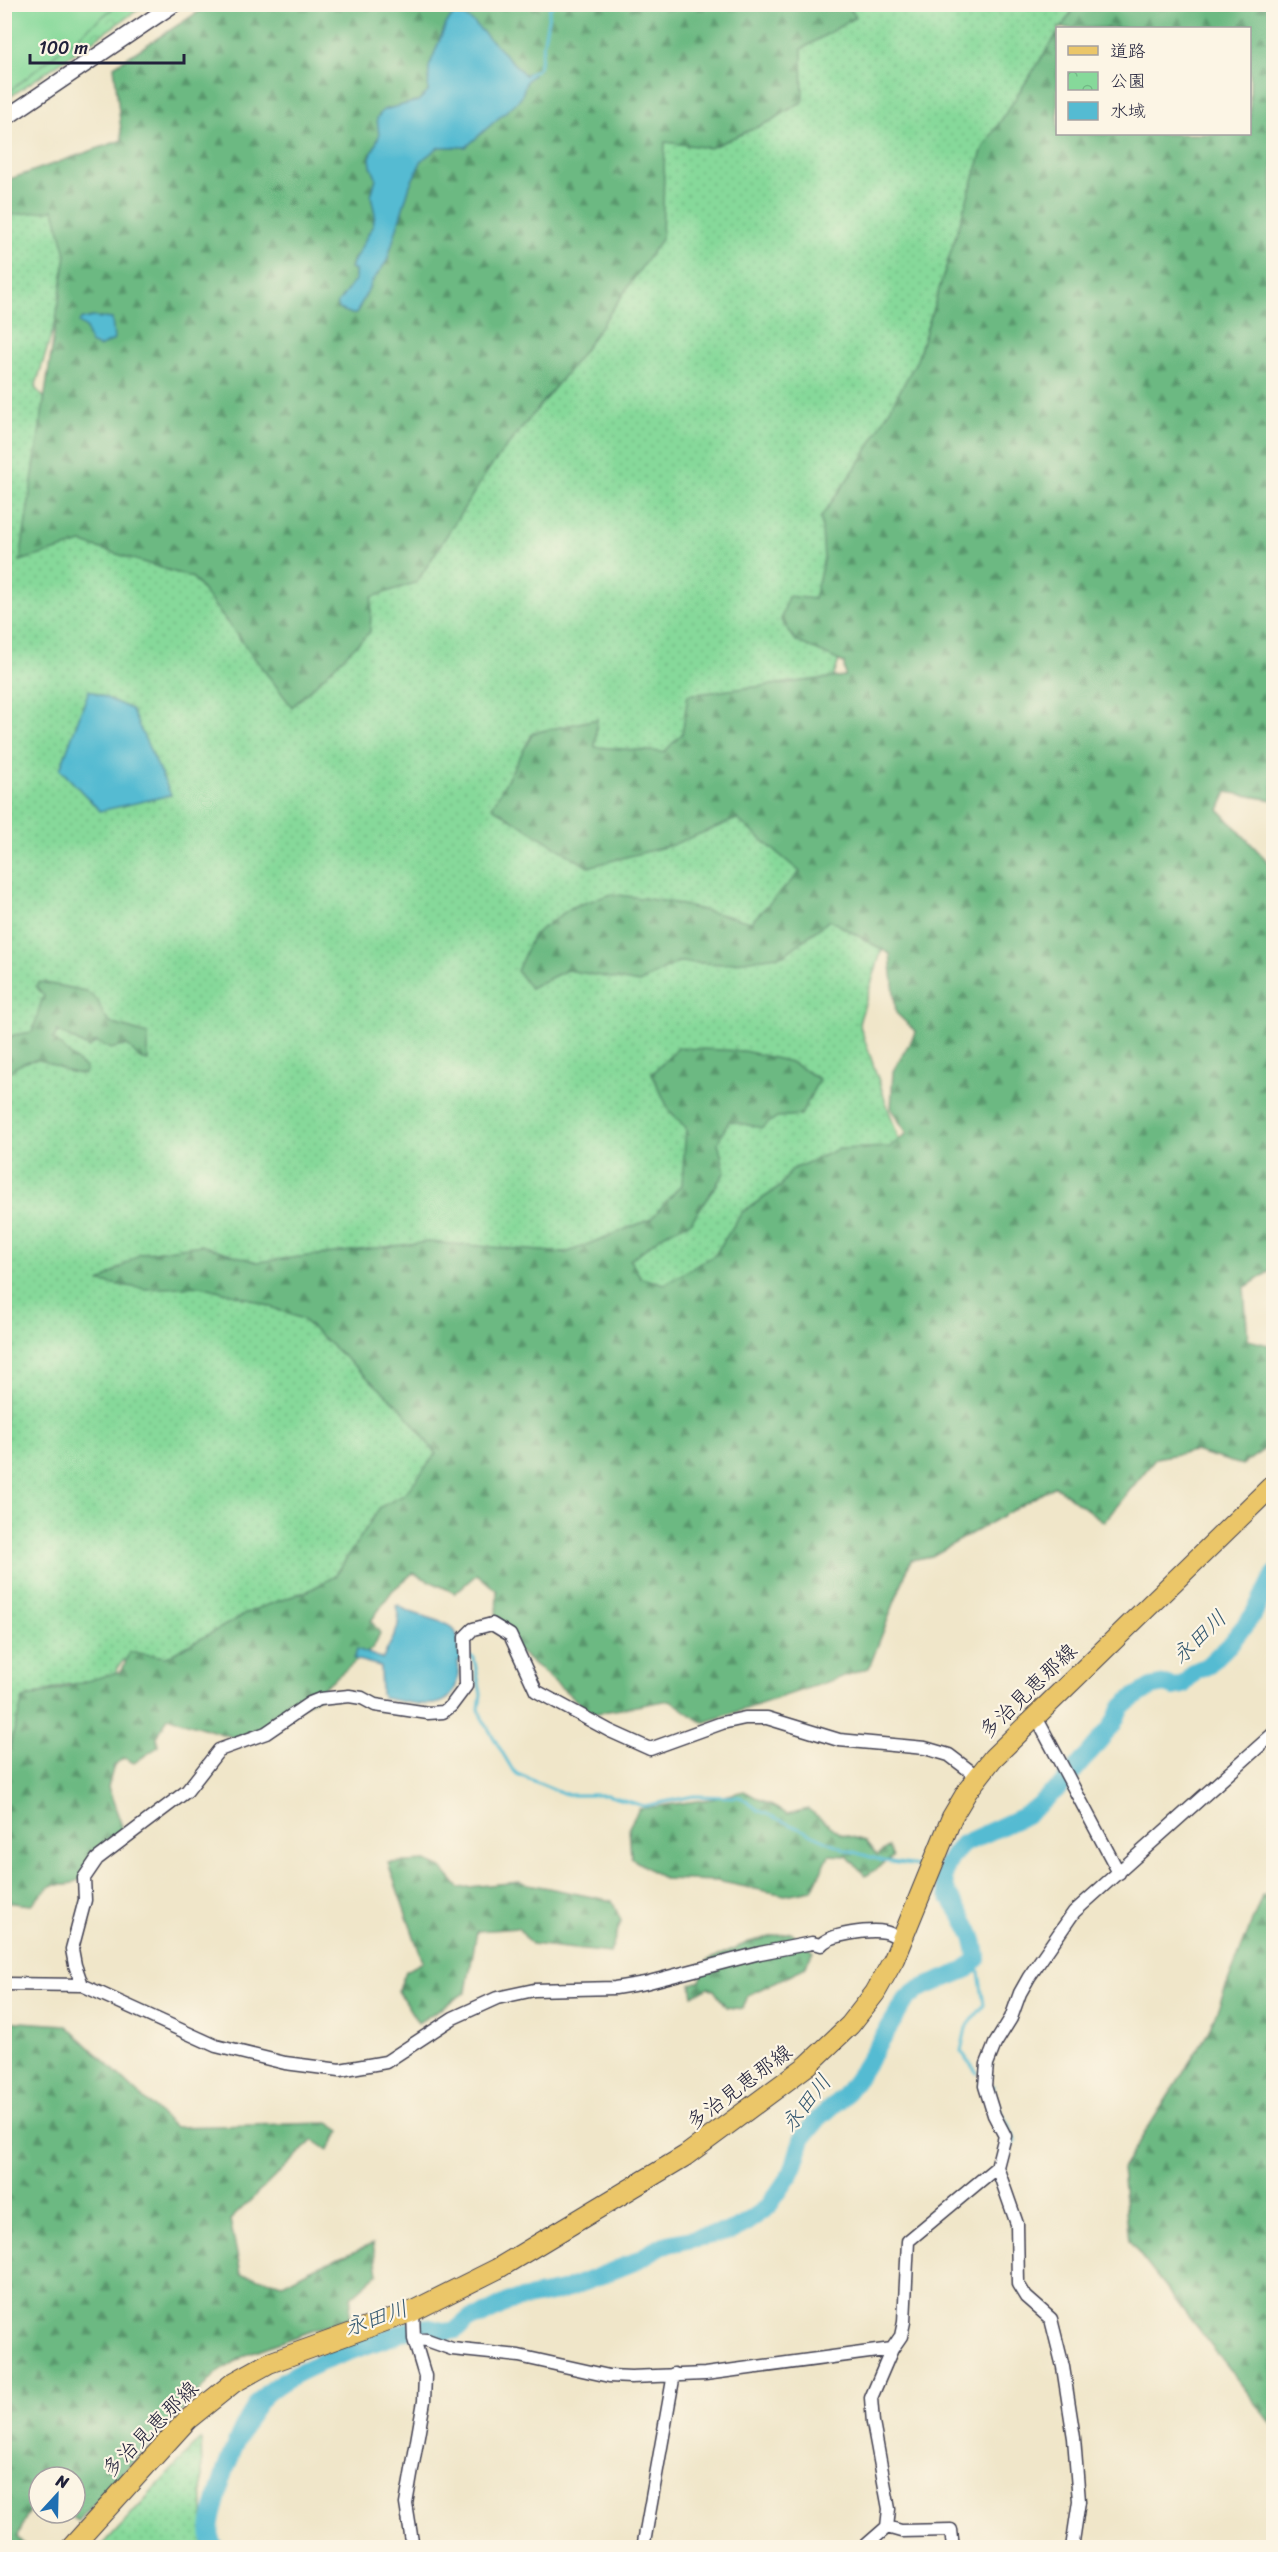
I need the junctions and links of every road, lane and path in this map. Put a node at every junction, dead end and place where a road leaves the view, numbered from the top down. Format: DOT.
graph roads {
  1 [pos="160,4"];
  2 [pos="174,4"];
  3 [pos="4,110"];
  4 [pos="4,119"];
  5 [pos="1274,1484"];
  6 [pos="1036,1717"];
  7 [pos="1274,1733"];
  8 [pos="978,1777"];
  9 [pos="1119,1873"];
  10 [pos="902,1940"];
  11 [pos="4,1984"];
  12 [pos="82,1985"];
  13 [pos="997,2167"];
  14 [pos="413,2311"];
  15 [pos="414,2339"];
  16 [pos="892,2349"];
  17 [pos="674,2374"];
  18 [pos="887,2527"];
  19 [pos="71,2547"];
  20 [pos="413,2547"];
  21 [pos="643,2547"];
  22 [pos="863,2547"];
  23 [pos="953,2547"];
  24 [pos="1072,2547"];
  1 -- 3 [label="street"];
  2 -- 4 [label="street"];
  5 -- 6 [label="main road, 多治見恵那線"];
  6 -- 8 [label="main road, 多治見恵那線"];
  6 -- 9 [label="street"];
  7 -- 9 [label="street"];
  8 -- 10 [label="main road, 多治見恵那線"];
  8 -- 12 [label="street"];
  9 -- 13 [label="street"];
  10 -- 12 [label="street"];
  10 -- 14 [label="main road, 多治見恵那線"];
  11 -- 12 [label="street"];
  13 -- 16 [label="street"];
  13 -- 24 [label="street"];
  14 -- 15 [label="street"];
  14 -- 19 [label="main road, 多治見恵那線"];
  15 -- 17 [label="street"];
  15 -- 20 [label="street"];
  16 -- 17 [label="street"];
  16 -- 18 [label="street"];
  17 -- 21 [label="street"];
  18 -- 22 [label="street"];
  18 -- 23 [label="street"];
}
